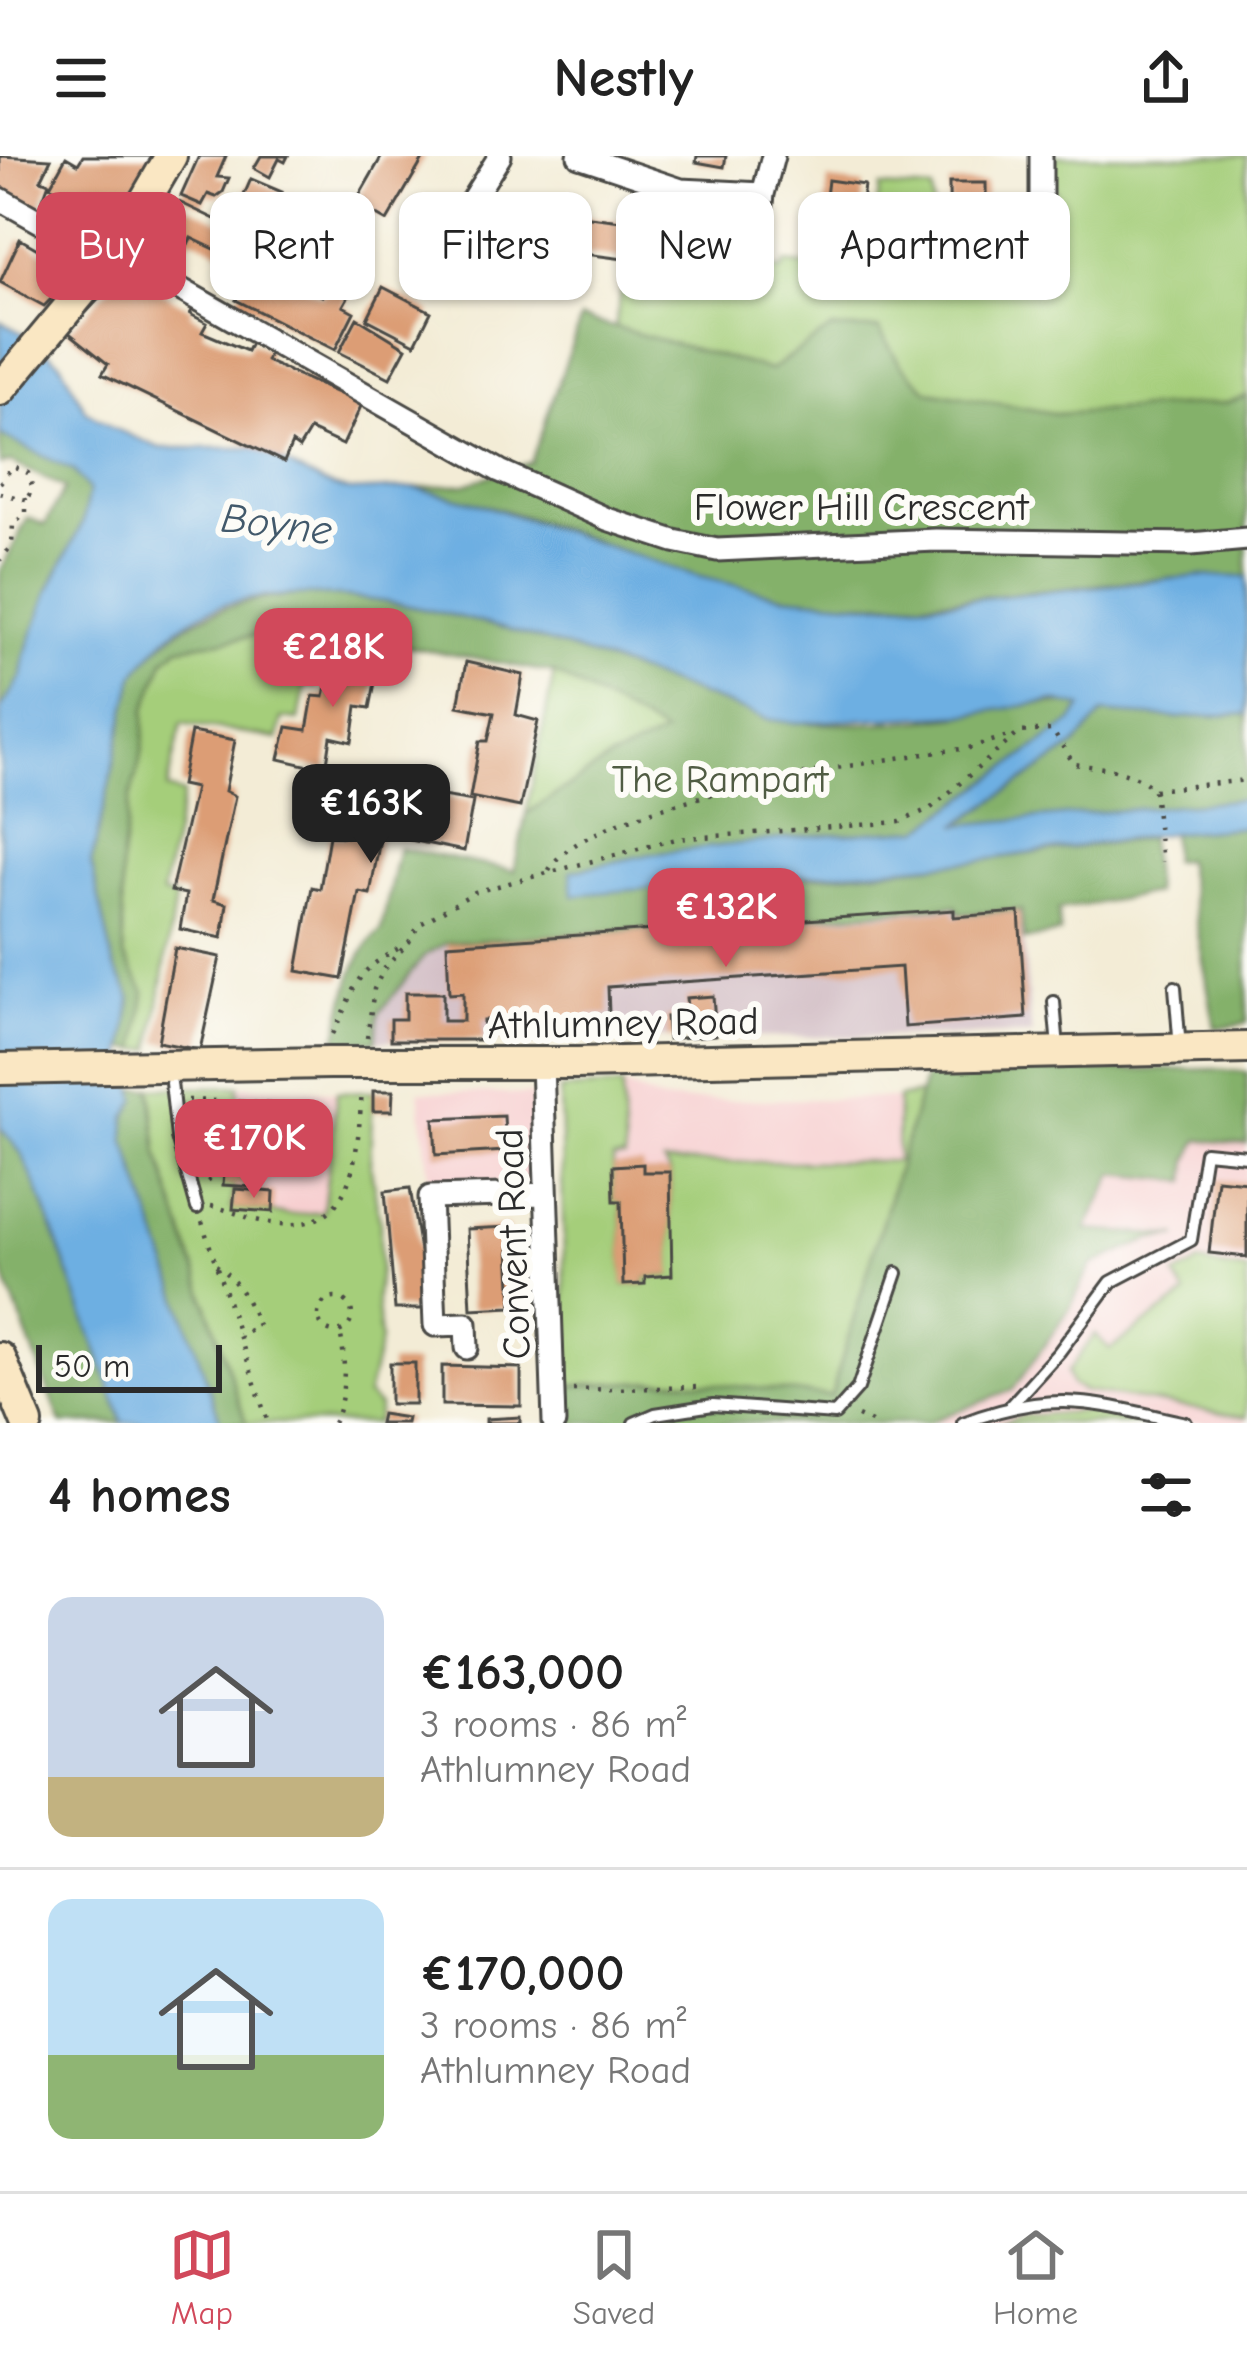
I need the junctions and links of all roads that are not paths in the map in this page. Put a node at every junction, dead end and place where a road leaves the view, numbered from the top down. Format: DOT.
graph roads {
  1 [pos="171,156"];
  2 [pos="500,156"];
  3 [pos="579,156"];
  4 [pos="773,156"];
  5 [pos="1041,156"];
  6 [pos="149,192"];
  7 [pos="477,192"];
  8 [pos="722,192"];
  9 [pos="764,192"];
  10 [pos="1041,192"];
  11 [pos="0,199"];
  12 [pos="36,219"];
  13 [pos="186,299"];
  14 [pos="75,300"];
  15 [pos="0,390"];
  16 [pos="1247,538"];
  17 [pos="1174,987"];
  18 [pos="1054,1002"];
  19 [pos="1247,1048"];
  20 [pos="1180,1049"];
  21 [pos="1059,1051"];
  22 [pos="542,1063"];
  23 [pos="0,1070"];
  24 [pos="158,1075"];
  25 [pos="1247,1156"];
  26 [pos="546,1193"];
  27 [pos="197,1208"];
  28 [pos="897,1273"];
  29 [pos="467,1348"];
  30 [pos="0,1358"];
  31 [pos="1011,1405"];
  32 [pos="27,1423"];
  33 [pos="554,1423"];
  34 [pos="634,1423"];
  35 [pos="963,1423"];
  36 [pos="1186,1423"];
  1 -- 6 [label="main road"];
  2 -- 7 [label="street"];
  3 -- 8 [label="street"];
  4 -- 9 [label="street"];
  5 -- 10 [label="street"];
  11 -- 12 [label="street, Flower Hill Crescent"];
  13 -- 16 [label="street, Flower Hill Crescent"];
  14 -- 15 [label="main road"];
  17 -- 20 [label="lane"];
  18 -- 21 [label="lane"];
  19 -- 20 [label="main road, Athlumney Road"];
  20 -- 21 [label="main road, Athlumney Road"];
  21 -- 22 [label="main road, Athlumney Road"];
  22 -- 24 [label="main road, Athlumney Road, bridge"];
  22 -- 26 [label="street, Convent Road"];
  23 -- 24 [label="main road, Athlumney Road"];
  24 -- 27 [label="lane"];
  25 -- 31 [label="lane"];
  26 -- 29 [label="street"];
  26 -- 33 [label="street, Convent Road"];
  28 -- 34 [label="lane"];
  30 -- 32 [label="main road"];
  31 -- 35 [label="lane"];
  31 -- 36 [label="lane"];
}
